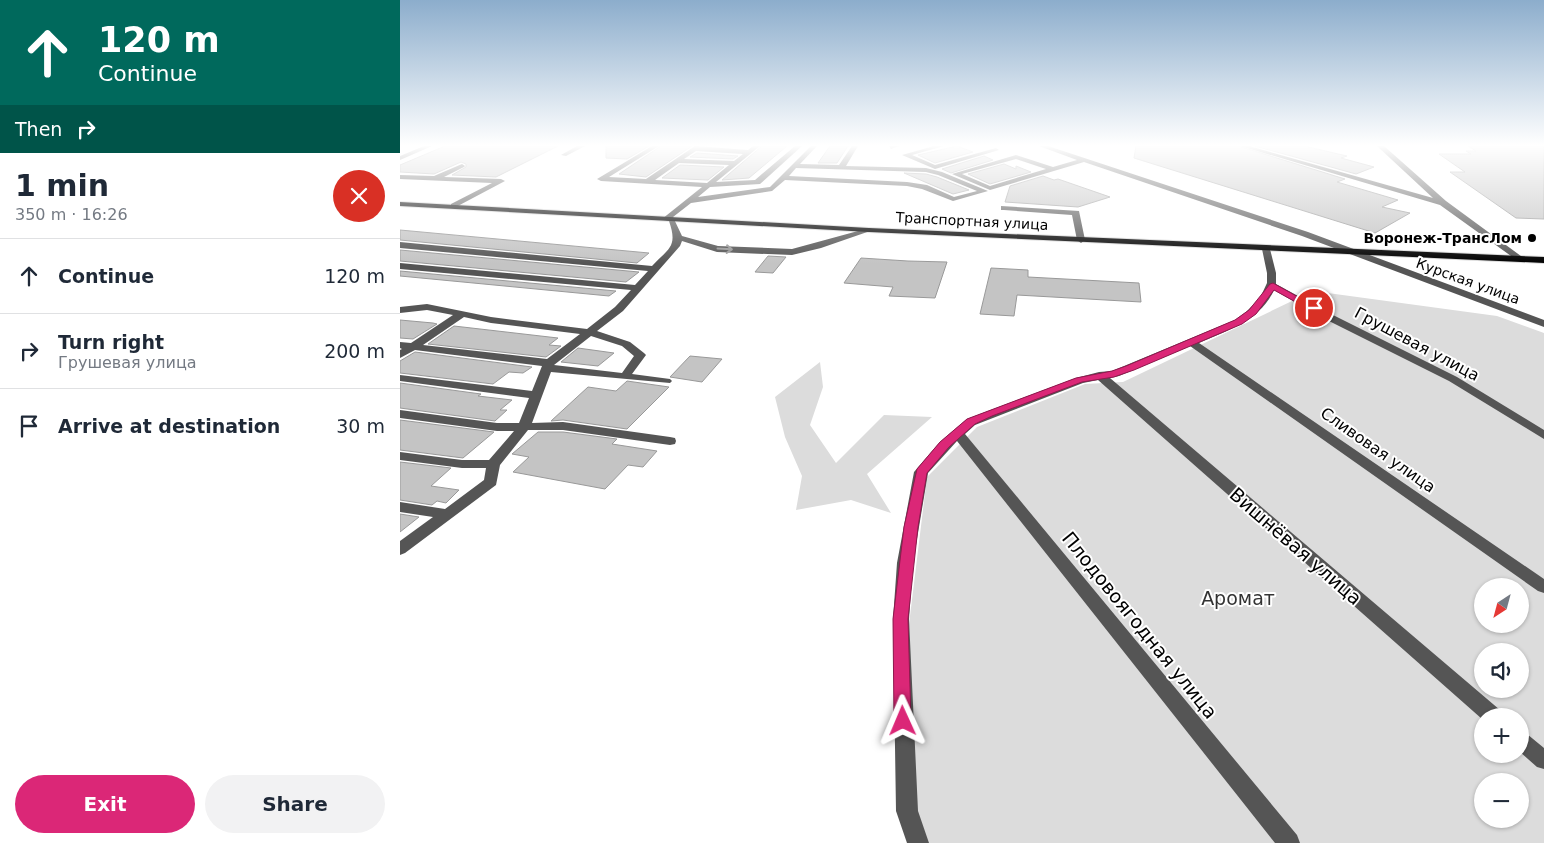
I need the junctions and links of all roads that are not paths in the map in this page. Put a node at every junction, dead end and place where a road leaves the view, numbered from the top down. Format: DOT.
graph roads {
  1 [pos="493,185"];
  2 [pos="708,185"];
  3 [pos="776,185"];
  4 [pos="914,185"];
  5 [pos="972,185"];
  6 [pos="983,185"];
  7 [pos="999,185"];
  8 [pos="1159,185"];
  9 [pos="1381,185"];
  10 [pos="1423,185"];
  11 [pos="688,201"];
  12 [pos="1443,203"];
  13 [pos="400,204"];
  14 [pos="454,206"];
  15 [pos="1004,208"];
  16 [pos="669,219"];
  17 [pos="869,230"];
  18 [pos="678,237"];
  19 [pos="1081,240"];
  20 [pos="400,246"];
  21 [pos="1266,249"];
  22 [pos="1354,253"];
  23 [pos="1521,259"];
  24 [pos="1544,260"];
  25 [pos="400,266"];
  26 [pos="653,269"];
  27 [pos="1273,286"];
  28 [pos="637,288"];
  29 [pos="400,310"];
  30 [pos="462,314"];
  31 [pos="1544,324"];
  32 [pos="589,332"];
  33 [pos="1191,342"];
  34 [pos="400,346"];
  35 [pos="413,346"];
  36 [pos="400,355"];
  37 [pos="548,366"];
  38 [pos="626,376"];
  39 [pos="1099,376"];
  40 [pos="400,378"];
  41 [pos="666,381"];
  42 [pos="537,395"];
  43 [pos="400,414"];
  44 [pos="524,427"];
  45 [pos="958,433"];
  46 [pos="1544,435"];
  47 [pos="670,441"];
  48 [pos="400,456"];
  49 [pos="493,464"];
  50 [pos="400,507"];
  51 [pos="447,514"];
  52 [pos="400,549"];
  53 [pos="1544,587"];
  54 [pos="1484,708"];
  55 [pos="1529,748"];
  56 [pos="1544,760"];
  57 [pos="918,843"];
  58 [pos="1289,843"];
  1 -- 14 [label="street"];
  2 -- 11 [label="street"];
  3 -- 11 [label="street"];
  4 -- 5 [label="street"];
  6 -- 7 [label="street"];
  8 -- 22 [label="street, Курская улица"];
  9 -- 12 [label="street"];
  10 -- 12 [label="street"];
  11 -- 16 [label="street"];
  12 -- 23 [label="street"];
  13 -- 14 [label="main road, Транспортная улица"];
  14 -- 16 [label="main road, Транспортная улица"];
  15 -- 19 [label="street"];
  16 -- 17 [label="main road, Транспортная улица"];
  16 -- 18 [label="street"];
  18 -- 17 [label="street, one-way"];
  17 -- 19 [label="main road, Транспортная улица"];
  18 -- 26 [label="street"];
  19 -- 21 [label="main road, Транспортная улица"];
  20 -- 26 [label="street"];
  21 -- 22 [label="main road, Транспортная улица"];
  21 -- 27 [label="street"];
  22 -- 23 [label="main road, Транспортная улица"];
  22 -- 31 [label="street, Курская улица"];
  23 -- 24 [label="main road, Транспортная улица"];
  25 -- 28 [label="street"];
  26 -- 28 [label="street"];
  27 -- 33 [label="street"];
  27 -- 46 [label="street, Грушевая улица"];
  28 -- 32 [label="street"];
  29 -- 30 [label="street"];
  30 -- 32 [label="street"];
  30 -- 35 [label="street"];
  32 -- 37 [label="street"];
  32 -- 38 [label="street"];
  33 -- 39 [label="street"];
  33 -- 53 [label="street, Сливовая улица"];
  34 -- 35 [label="street"];
  35 -- 36 [label="street"];
  35 -- 37 [label="street"];
  37 -- 38 [label="street"];
  37 -- 42 [label="street"];
  38 -- 41 [label="street"];
  39 -- 45 [label="street"];
  39 -- 54 [label="street, Вишнёвая улица"];
  40 -- 42 [label="street"];
  42 -- 44 [label="street"];
  43 -- 44 [label="street"];
  44 -- 47 [label="street"];
  44 -- 49 [label="street"];
  45 -- 57 [label="street"];
  45 -- 58 [label="street, Плодовоягодная улица"];
  48 -- 49 [label="street"];
  49 -- 51 [label="street"];
  50 -- 51 [label="street"];
  51 -- 52 [label="street"];
  55 -- 56 [label="street"];
}
